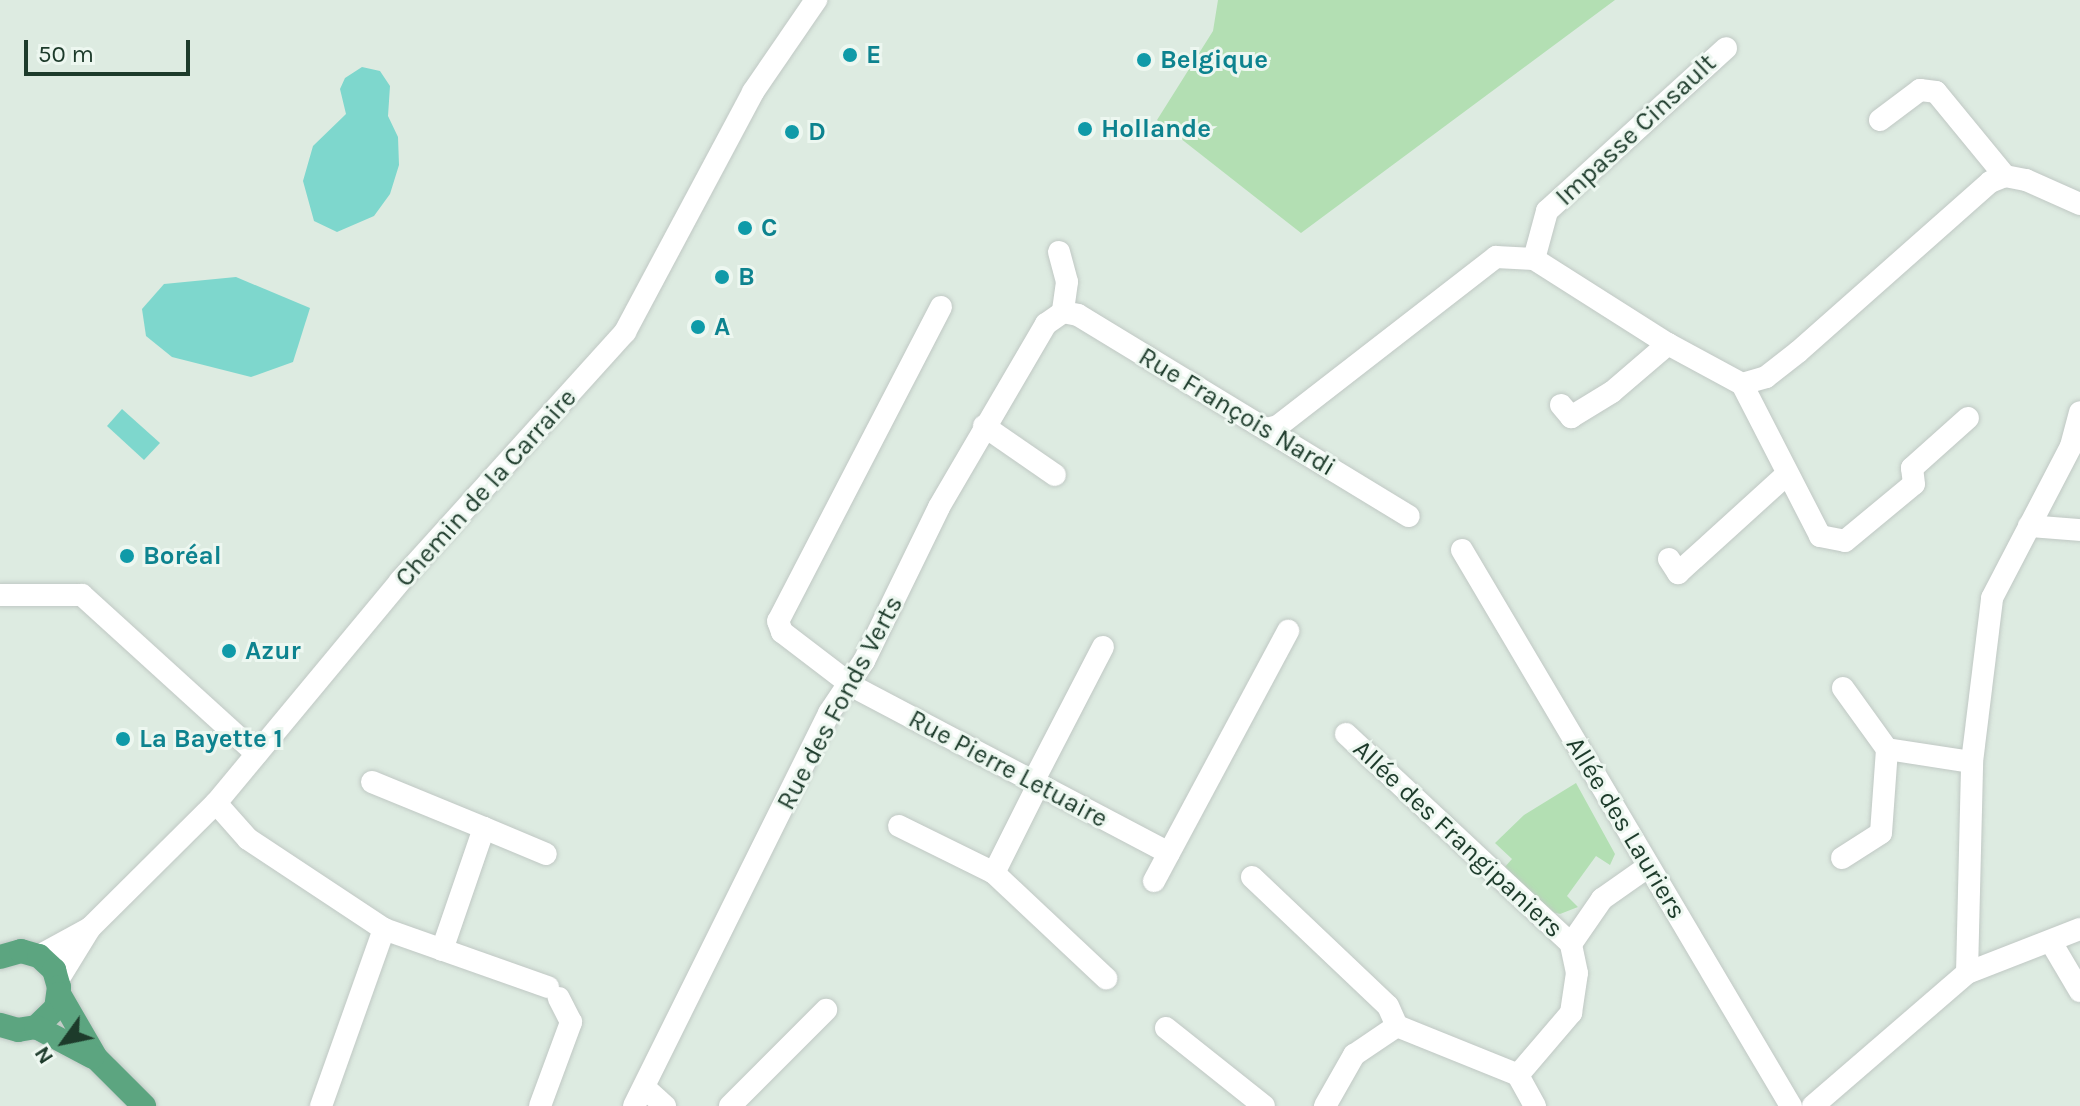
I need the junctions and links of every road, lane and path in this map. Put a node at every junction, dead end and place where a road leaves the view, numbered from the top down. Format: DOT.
graph roads {
  1 [pos="816,0"];
  2 [pos="1726,48"];
  3 [pos="1880,120"];
  4 [pos="2005,176"];
  5 [pos="2077,205"];
  6 [pos="1059,252"];
  7 [pos="1534,259"];
  8 [pos="941,307"];
  9 [pos="1063,312"];
  10 [pos="1668,344"];
  11 [pos="1742,384"];
  12 [pos="1561,405"];
  13 [pos="2080,412"];
  14 [pos="1968,418"];
  15 [pos="984,426"];
  16 [pos="1267,429"];
  17 [pos="1055,475"];
  18 [pos="1785,476"];
  19 [pos="1409,516"];
  20 [pos="2029,526"];
  21 [pos="2080,530"];
  22 [pos="1462,550"];
  23 [pos="1669,559"];
  24 [pos="0,595"];
  25 [pos="1288,631"];
  26 [pos="1103,647"];
  27 [pos="848,682"];
  28 [pos="1843,688"];
  29 [pos="1346,734"];
  30 [pos="1887,749"];
  31 [pos="257,754"];
  32 [pos="1972,762"];
  33 [pos="372,782"];
  34 [pos="1036,784"];
  35 [pos="216,803"];
  36 [pos="899,826"];
  37 [pos="484,828"];
  38 [pos="1169,853"];
  39 [pos="546,854"];
  40 [pos="1842,858"];
  41 [pos="1649,866"];
  42 [pos="994,873"];
  43 [pos="1252,877"];
  44 [pos="1154,881"];
  45 [pos="90,928"];
  46 [pos="384,929"];
  47 [pos="2080,929"];
  48 [pos="2051,942"];
  49 [pos="1571,944"];
  50 [pos="442,950"];
  51 [pos="1,955"];
  52 [pos="39,956"];
  53 [pos="1967,973"];
  54 [pos="1106,978"];
  55 [pos="59,987"];
  56 [pos="2080,991"];
  57 [pos="826,1010"];
  58 [pos="0,1025"];
  59 [pos="1397,1026"];
  60 [pos="36,1027"];
  61 [pos="1166,1028"];
  62 [pos="96,1058"];
  63 [pos="1518,1075"];
  64 [pos="639,1097"];
  65 [pos="144,1106"];
  66 [pos="321,1106"];
  67 [pos="540,1106"];
  68 [pos="665,1106"];
  69 [pos="730,1106"];
  70 [pos="1264,1106"];
  71 [pos="1325,1106"];
  72 [pos="1535,1106"];
  73 [pos="1791,1106"];
  74 [pos="1813,1106"];
  1 -- 31 [label="street, Chemin de la Carraire"];
  2 -- 7 [label="street, Impasse Cinsault"];
  3 -- 4 [label="street"];
  4 -- 5 [label="street"];
  4 -- 11 [label="street"];
  6 -- 9 [label="street"];
  7 -- 10 [label="street"];
  7 -- 16 [label="street"];
  8 -- 27 [label="street, Rue Pierre Letuaire"];
  9 -- 15 [label="street, Rue des Fonds Verts"];
  9 -- 16 [label="street, Rue François Nardi"];
  10 -- 11 [label="street"];
  10 -- 12 [label="street"];
  11 -- 18 [label="street"];
  13 -- 20 [label="street"];
  14 -- 18 [label="street"];
  15 -- 17 [label="street"];
  15 -- 27 [label="street, Rue des Fonds Verts"];
  16 -- 19 [label="street, Rue François Nardi"];
  18 -- 23 [label="street"];
  20 -- 21 [label="street"];
  20 -- 32 [label="street"];
  22 -- 41 [label="street, Allée des Lauriers"];
  24 -- 31 [label="street"];
  25 -- 38 [label="street"];
  26 -- 34 [label="street"];
  27 -- 34 [label="street, Rue Pierre Letuaire"];
  27 -- 64 [label="street, Rue des Fonds Verts"];
  28 -- 30 [label="street"];
  29 -- 49 [label="street, Allée des Frangipaniers"];
  30 -- 32 [label="street"];
  30 -- 40 [label="street"];
  31 -- 35 [label="street, Chemin de la Carraire"];
  32 -- 53 [label="street"];
  33 -- 37 [label="street"];
  34 -- 38 [label="street, Rue Pierre Letuaire"];
  34 -- 42 [label="street"];
  35 -- 45 [label="street, Chemin de la Carraire"];
  35 -- 46 [label="street"];
  36 -- 42 [label="street"];
  37 -- 39 [label="street"];
  37 -- 50 [label="street"];
  38 -- 44 [label="street"];
  41 -- 49 [label="street"];
  41 -- 73 [label="street, Allée des Lauriers"];
  42 -- 54 [label="street"];
  43 -- 59 [label="street"];
  45 -- 52 [label="street, Chemin de la Carraire"];
  45 -- 55 [label="street, Chemin de la Carraire"];
  46 -- 50 [label="street"];
  46 -- 66 [label="street"];
  47 -- 48 [label="street"];
  48 -- 53 [label="street"];
  48 -- 56 [label="street"];
  49 -- 63 [label="street"];
  50 -- 67 [label="street"];
  51 -- 52 [label="main road"];
  52 -- 55 [label="main road"];
  53 -- 74 [label="street"];
  55 -- 60 [label="main road"];
  55 -- 62 [label="main road"];
  57 -- 69 [label="street"];
  58 -- 60 [label="main road"];
  59 -- 63 [label="street"];
  59 -- 71 [label="street"];
  60 -- 62 [label="main road"];
  61 -- 70 [label="street"];
  62 -- 65 [label="main road"];
  63 -- 72 [label="street"];
  64 -- 68 [label="street"];
}
